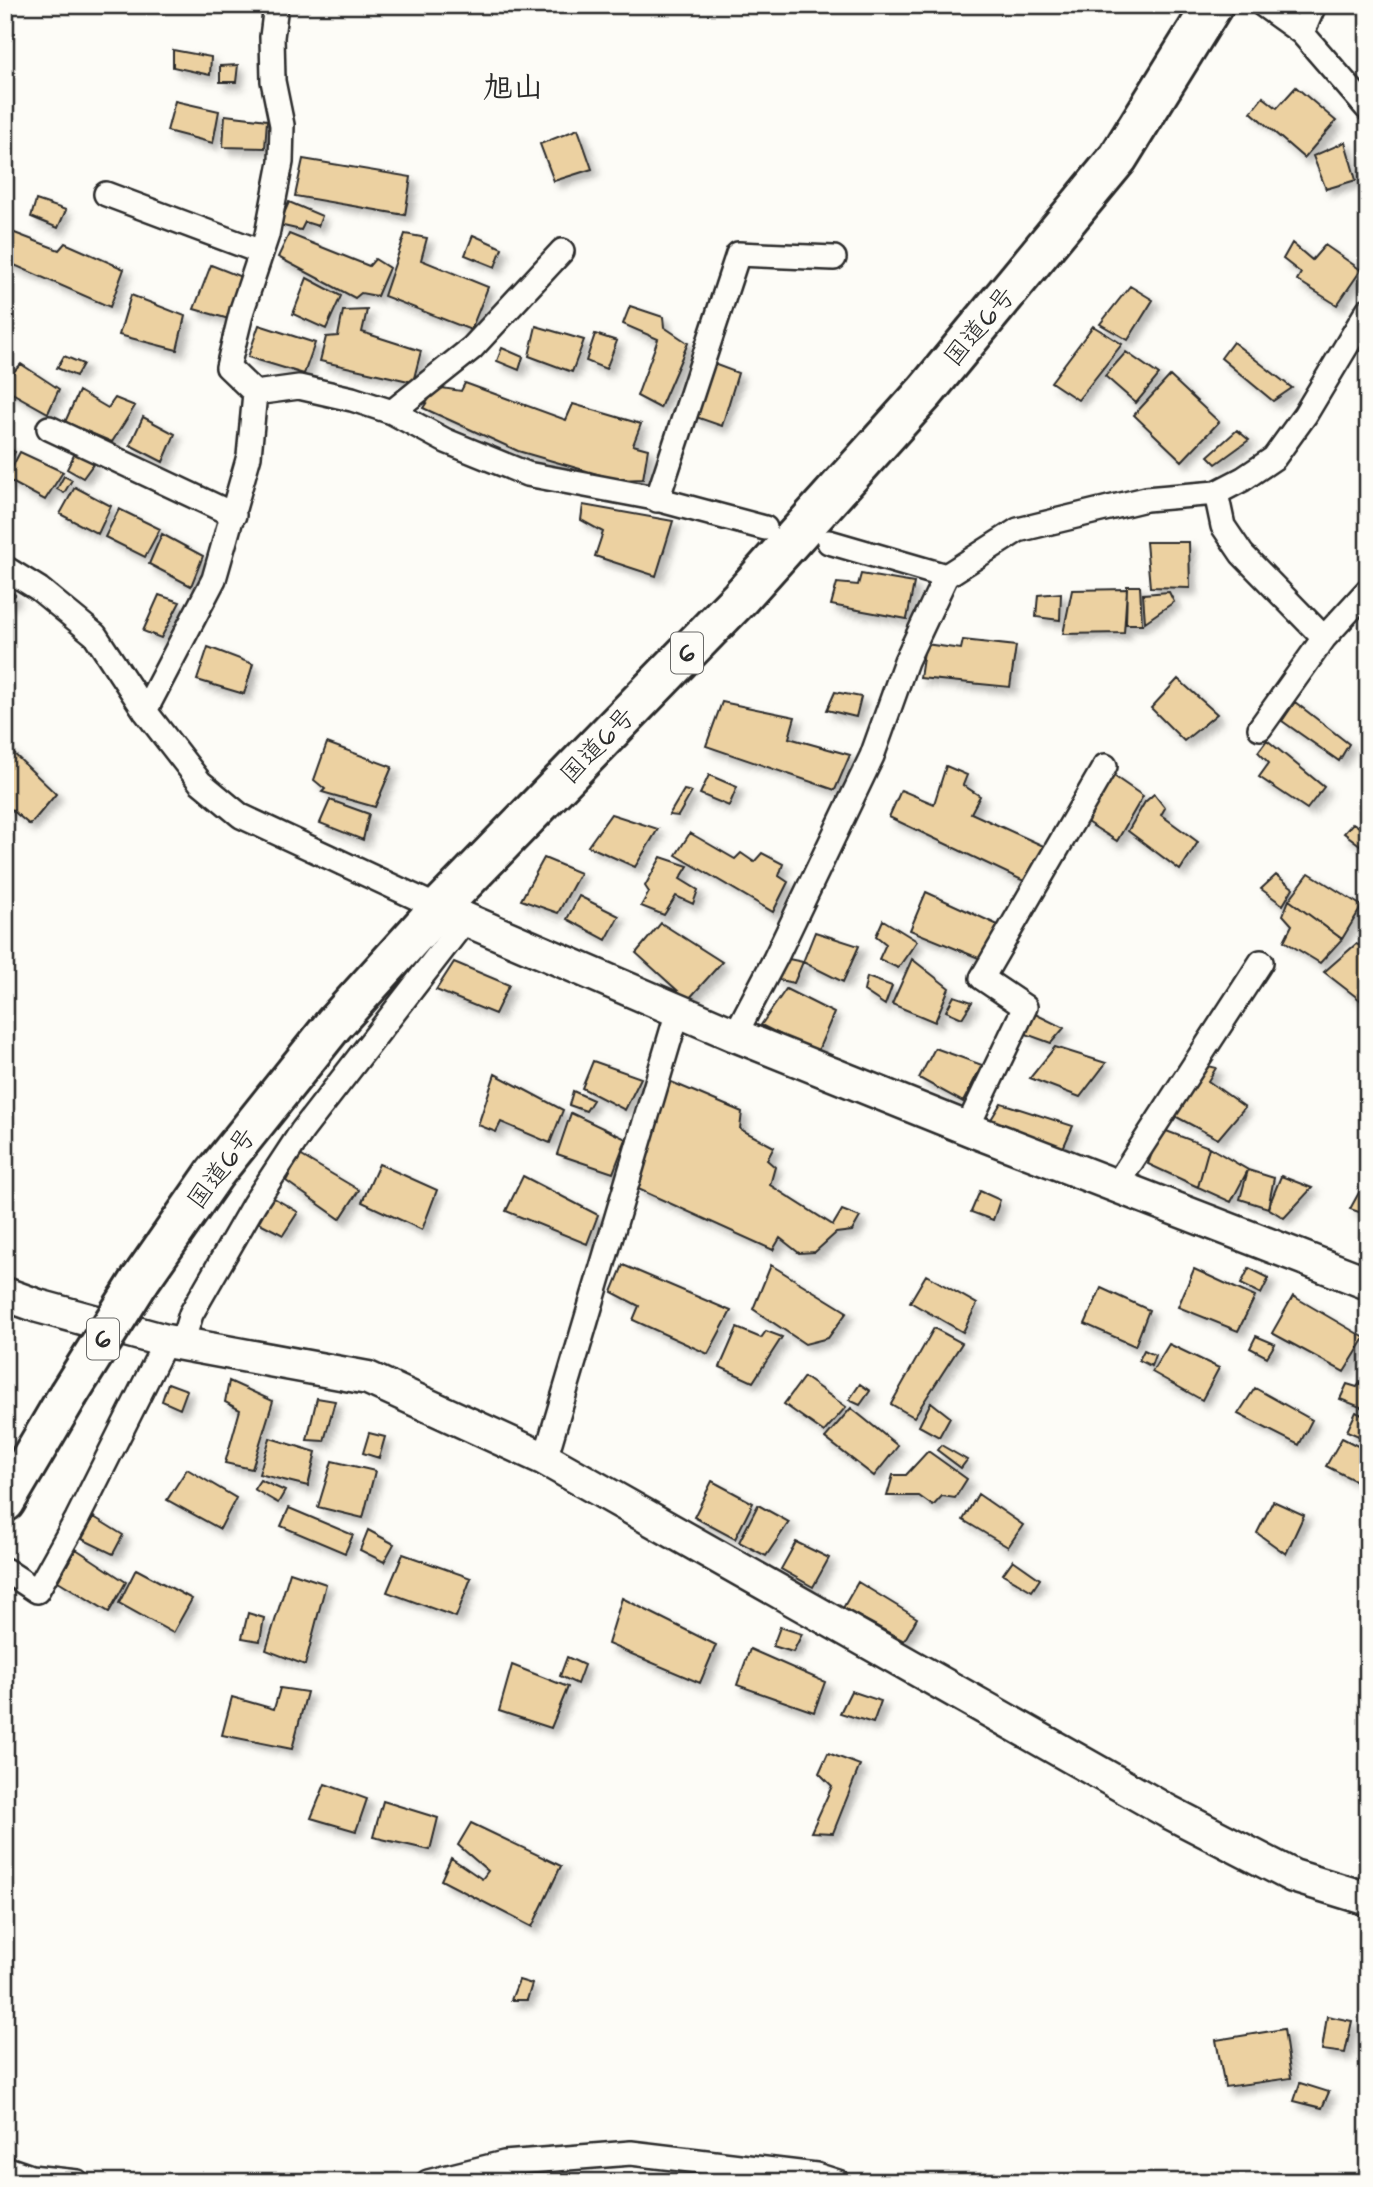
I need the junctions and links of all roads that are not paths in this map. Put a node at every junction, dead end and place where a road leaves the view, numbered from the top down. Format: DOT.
graph roads {
  1 [pos="276,5"];
  2 [pos="1213,5"];
  3 [pos="1263,5"];
  4 [pos="1314,5"];
  5 [pos="1302,33"];
  6 [pos="1368,109"];
  7 [pos="106,194"];
  8 [pos="562,251"];
  9 [pos="261,252"];
  10 [pos="834,258"];
  11 [pos="1368,310"];
  12 [pos="255,393"];
  13 [pos="392,412"];
  14 [pos="49,428"];
  15 [pos="1216,493"];
  16 [pos="657,500"];
  17 [pos="234,515"];
  18 [pos="765,528"];
  19 [pos="829,542"];
  20 [pos="5,568"];
  21 [pos="946,576"];
  22 [pos="1368,590"];
  23 [pos="1324,638"];
  24 [pos="145,711"];
  25 [pos="1260,729"];
  26 [pos="1105,766"];
  27 [pos="453,913"];
  28 [pos="1261,962"];
  29 [pos="678,1011"];
  30 [pos="735,1035"];
  31 [pos="967,1128"];
  32 [pos="1115,1187"];
  33 [pos="1368,1283"];
  34 [pos="5,1294"];
  35 [pos="174,1342"];
  36 [pos="545,1459"];
  37 [pos="5,1502"];
  38 [pos="5,1570"];
  39 [pos="1368,1899"];
  40 [pos="5,2168"];
  41 [pos="77,2182"];
  42 [pos="428,2182"];
  43 [pos="838,2182"];
  1 -- 9 [label="street"];
  2 -- 27 [label="highway, 国道6号 / 6"];
  3 -- 5 [label="street"];
  4 -- 5 [label="street"];
  5 -- 6 [label="street"];
  7 -- 9 [label="street"];
  8 -- 13 [label="street"];
  9 -- 12 [label="street"];
  10 -- 16 [label="street"];
  11 -- 15 [label="street"];
  12 -- 13 [label="street"];
  12 -- 17 [label="street"];
  13 -- 16 [label="street"];
  14 -- 17 [label="street"];
  15 -- 21 [label="street"];
  15 -- 23 [label="street"];
  16 -- 18 [label="street"];
  17 -- 24 [label="street"];
  19 -- 21 [label="street"];
  20 -- 24 [label="street"];
  21 -- 30 [label="street"];
  22 -- 23 [label="street"];
  23 -- 25 [label="street"];
  24 -- 27 [label="street"];
  26 -- 31 [label="street"];
  27 -- 29 [label="street"];
  27 -- 35 [label="street"];
  27 -- 37 [label="highway, 国道6号 / 6, bridge"];
  28 -- 32 [label="street"];
  29 -- 30 [label="street"];
  29 -- 36 [label="street"];
  30 -- 31 [label="street"];
  31 -- 32 [label="street"];
  32 -- 33 [label="street"];
  34 -- 35 [label="street"];
  35 -- 36 [label="street"];
  35 -- 38 [label="street"];
  36 -- 39 [label="street"];
  40 -- 41 [label="street"];
  42 -- 43 [label="street"];
}
